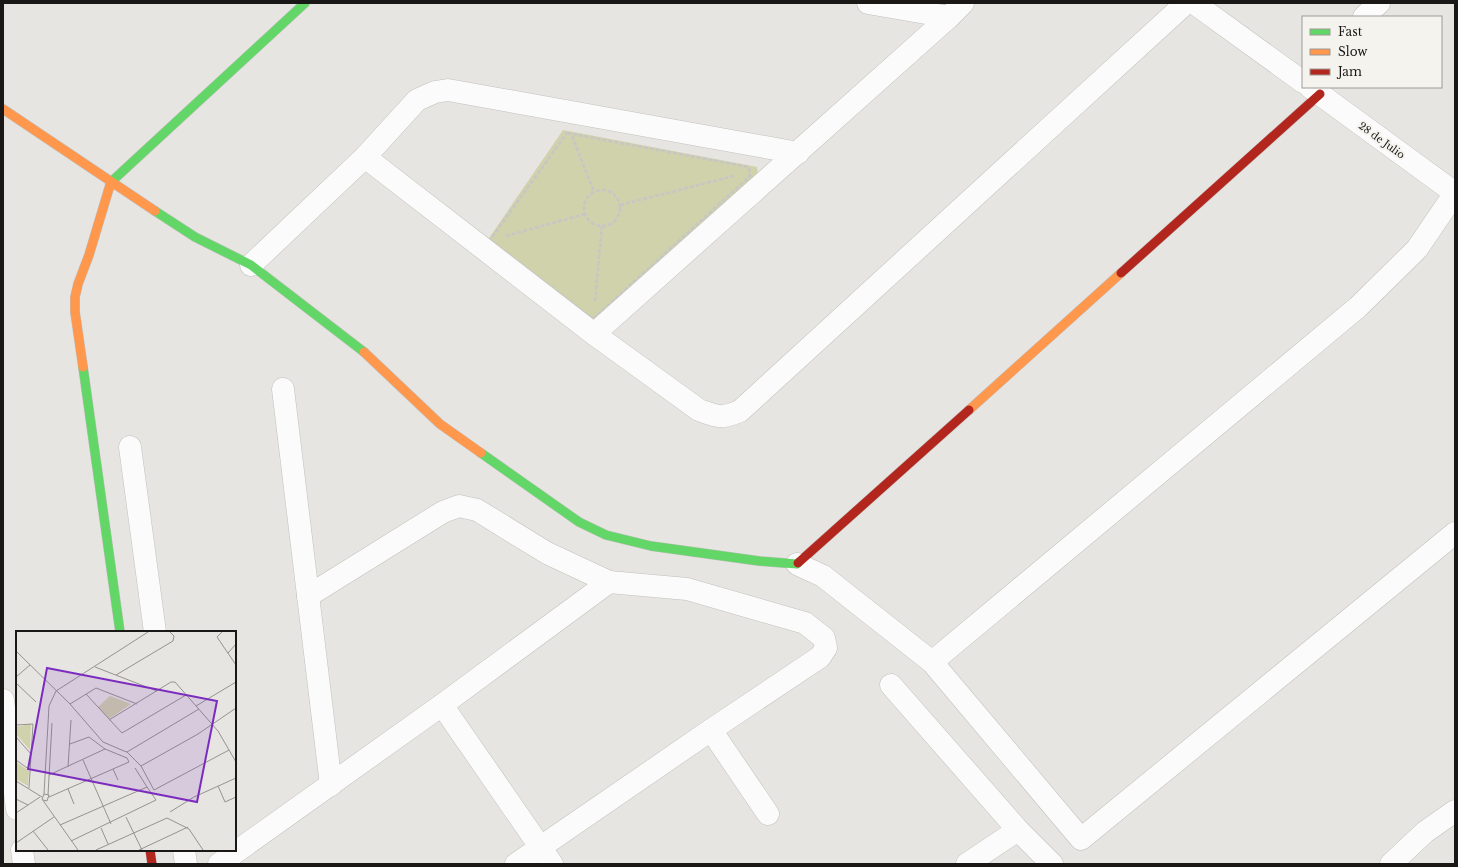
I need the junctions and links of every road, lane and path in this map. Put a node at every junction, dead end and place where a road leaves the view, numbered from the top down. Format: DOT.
graph roads {
  1 [pos="305,3"];
  2 [pos="868,3"];
  3 [pos="1186,3"];
  4 [pos="1194,3"];
  5 [pos="1380,3"];
  6 [pos="956,10"];
  7 [pos="1365,16"];
  8 [pos="1302,79"];
  9 [pos="1302,86"];
  10 [pos="1314,88"];
  11 [pos="3,109"];
  12 [pos="571,134"];
  13 [pos="798,153"];
  14 [pos="365,157"];
  15 [pos="750,173"];
  16 [pos="742,174"];
  17 [pos="734,176"];
  18 [pos="112,182"];
  19 [pos="594,192"];
  20 [pos="1455,193"];
  21 [pos="620,204"];
  22 [pos="585,214"];
  23 [pos="602,226"];
  24 [pos="505,236"];
  25 [pos="498,238"];
  26 [pos="490,240"];
  27 [pos="250,265"];
  28 [pos="594,303"];
  29 [pos="594,311"];
  30 [pos="594,326"];
  31 [pos="283,389"];
  32 [pos="130,447"];
  33 [pos="1455,533"];
  34 [pos="797,564"];
  35 [pos="609,582"];
  36 [pos="308,596"];
  37 [pos="120,631"];
  38 [pos="155,631"];
  39 [pos="932,662"];
  40 [pos="891,685"];
  41 [pos="3,700"];
  42 [pos="442,705"];
  43 [pos="711,730"];
  44 [pos="6,739"];
  45 [pos="331,785"];
  46 [pos="16,803"];
  47 [pos="1455,811"];
  48 [pos="768,814"];
  49 [pos="1018,830"];
  50 [pos="22,851"];
  51 [pos="150,851"];
  52 [pos="184,851"];
  53 [pos="546,856"];
  54 [pos="24,864"];
  55 [pos="152,864"];
  56 [pos="186,864"];
  57 [pos="219,864"];
  58 [pos="516,864"];
  59 [pos="967,864"];
  60 [pos="1052,864"];
  61 [pos="1391,864"];
  1 -- 18 [label="street"];
  2 -- 6 [label="street"];
  3 -- 30 [label="street"];
  4 -- 8 [label="street, 28 de Julio"];
  5 -- 7 [label="street"];
  6 -- 13 [label="street"];
  9 -- 34 [label="street"];
  10 -- 20 [label="street, 28 de Julio"];
  11 -- 18 [label="street"];
  12 -- 15 [label="path"];
  12 -- 19 [label="path"];
  12 -- 26 [label="path"];
  13 -- 14 [label="street"];
  13 -- 30 [label="street"];
  14 -- 27 [label="street"];
  14 -- 30 [label="street"];
  15 -- 16 [label="path"];
  15 -- 30 [label="path"];
  17 -- 21 [label="path"];
  18 -- 27 [label="street"];
  18 -- 37 [label="street"];
  19 -- 21 [label="path"];
  19 -- 22 [label="path"];
  20 -- 39 [label="street"];
  21 -- 23 [label="path"];
  22 -- 23 [label="path"];
  22 -- 24 [label="path"];
  23 -- 28 [label="path"];
  25 -- 26 [label="path"];
  26 -- 30 [label="path"];
  27 -- 34 [label="street"];
  29 -- 30 [label="path"];
  31 -- 36 [label="street"];
  32 -- 38 [label="street"];
  33 -- 39 [label="street"];
  34 -- 39 [label="street"];
  35 -- 36 [label="street"];
  35 -- 42 [label="street"];
  35 -- 43 [label="street"];
  36 -- 45 [label="street"];
  40 -- 49 [label="street"];
  41 -- 44 [label="street"];
  42 -- 45 [label="street"];
  42 -- 53 [label="street"];
  43 -- 48 [label="street"];
  43 -- 53 [label="street"];
  44 -- 46 [label="street"];
  45 -- 57 [label="street"];
  47 -- 61 [label="street"];
  49 -- 59 [label="street"];
  49 -- 60 [label="street"];
  50 -- 54 [label="street"];
  51 -- 55 [label="street"];
  52 -- 56 [label="street"];
  53 -- 58 [label="street"];
}
